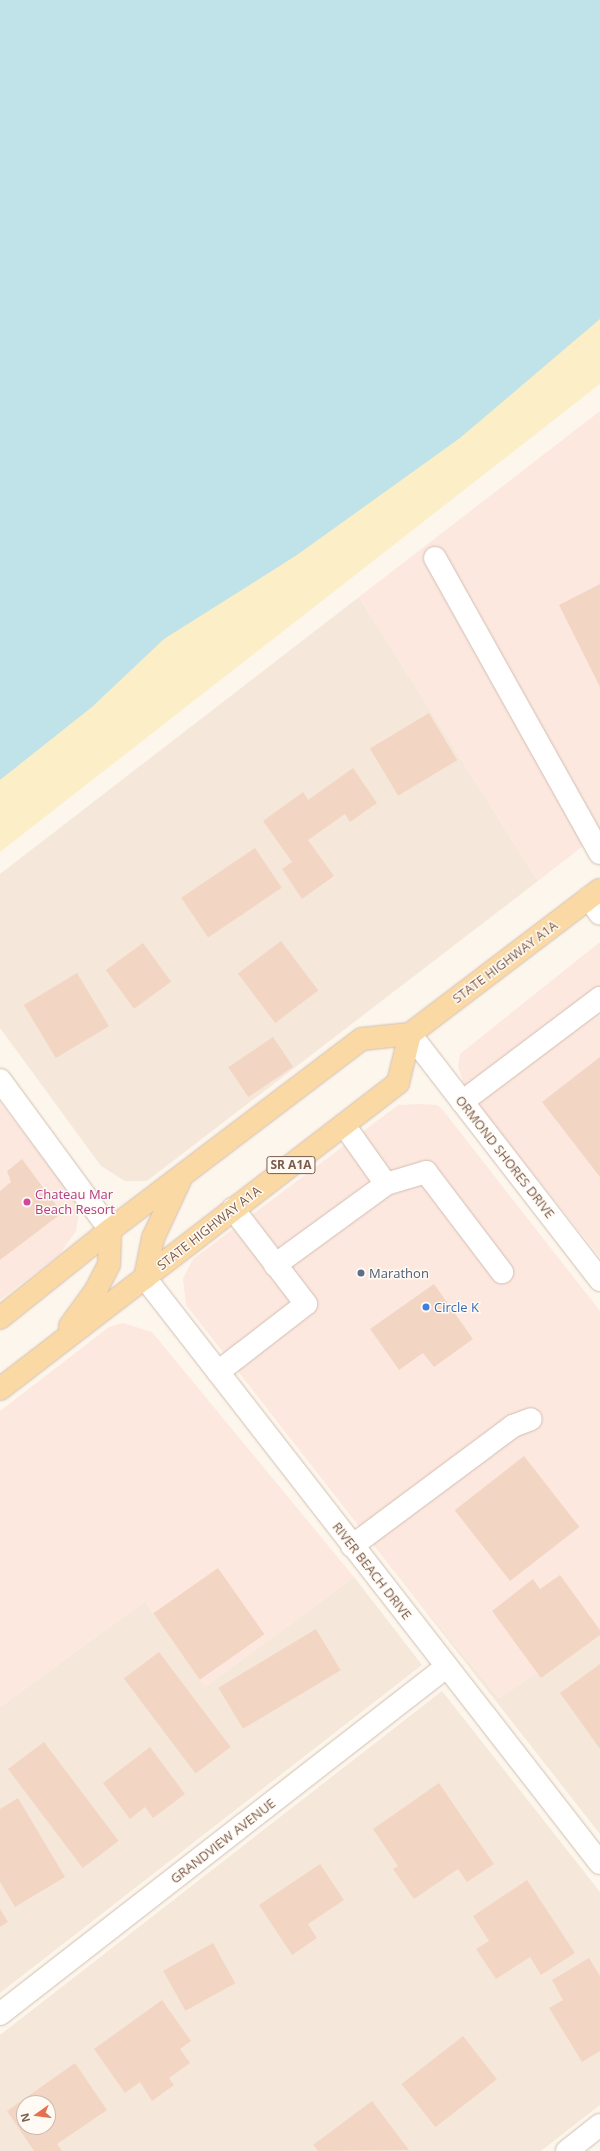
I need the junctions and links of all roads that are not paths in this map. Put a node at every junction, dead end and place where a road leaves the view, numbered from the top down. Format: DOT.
graph roads {
  1 [pos="435,558"];
  2 [pos="600,853"];
  3 [pos="596,901"];
  4 [pos="600,998"];
  5 [pos="410,1034"];
  6 [pos="0,1080"];
  7 [pos="462,1102"];
  8 [pos="344,1125"];
  9 [pos="183,1176"];
  10 [pos="386,1184"];
  11 [pos="233,1209"];
  12 [pos="110,1230"];
  13 [pos="275,1265"];
  14 [pos="502,1272"];
  15 [pos="145,1278"];
  16 [pos="599,1278"];
  17 [pos="0,1318"];
  18 [pos="36,1362"];
  19 [pos="218,1372"];
  20 [pos="0,1389"];
  21 [pos="531,1419"];
  22 [pos="352,1546"];
  23 [pos="446,1667"];
  24 [pos="600,1863"];
  25 [pos="0,2014"];
  26 [pos="600,2125"];
  27 [pos="567,2151"];
  1 -- 2 [label="street"];
  3 -- 5 [label="main road, STATE HIGHWAY A1A"];
  4 -- 7 [label="street"];
  5 -- 7 [label="street, ORMOND SHORES DRIVE"];
  5 -- 8 [label="main road, STATE HIGHWAY A1A / SR A1A"];
  5 -- 9 [label="main road"];
  6 -- 12 [label="street"];
  7 -- 16 [label="street, ORMOND SHORES DRIVE"];
  8 -- 10 [label="street"];
  8 -- 11 [label="main road, STATE HIGHWAY A1A / SR A1A"];
  9 -- 12 [label="main road"];
  9 -- 15 [label="main road"];
  10 -- 13 [label="street"];
  10 -- 14 [label="street"];
  11 -- 13 [label="street"];
  11 -- 15 [label="main road, STATE HIGHWAY A1A / SR A1A"];
  12 -- 17 [label="main road"];
  12 -- 18 [label="main road"];
  13 -- 19 [label="street"];
  15 -- 18 [label="main road, STATE HIGHWAY A1A / SR A1A"];
  15 -- 19 [label="street, RIVER BEACH DRIVE"];
  18 -- 20 [label="main road, STATE HIGHWAY A1A / SR A1A"];
  19 -- 22 [label="street, RIVER BEACH DRIVE"];
  21 -- 22 [label="street"];
  22 -- 23 [label="street, RIVER BEACH DRIVE"];
  23 -- 24 [label="street, RIVER BEACH DRIVE"];
  23 -- 25 [label="street, GRANDVIEW AVENUE"];
  26 -- 27 [label="street"];
}
